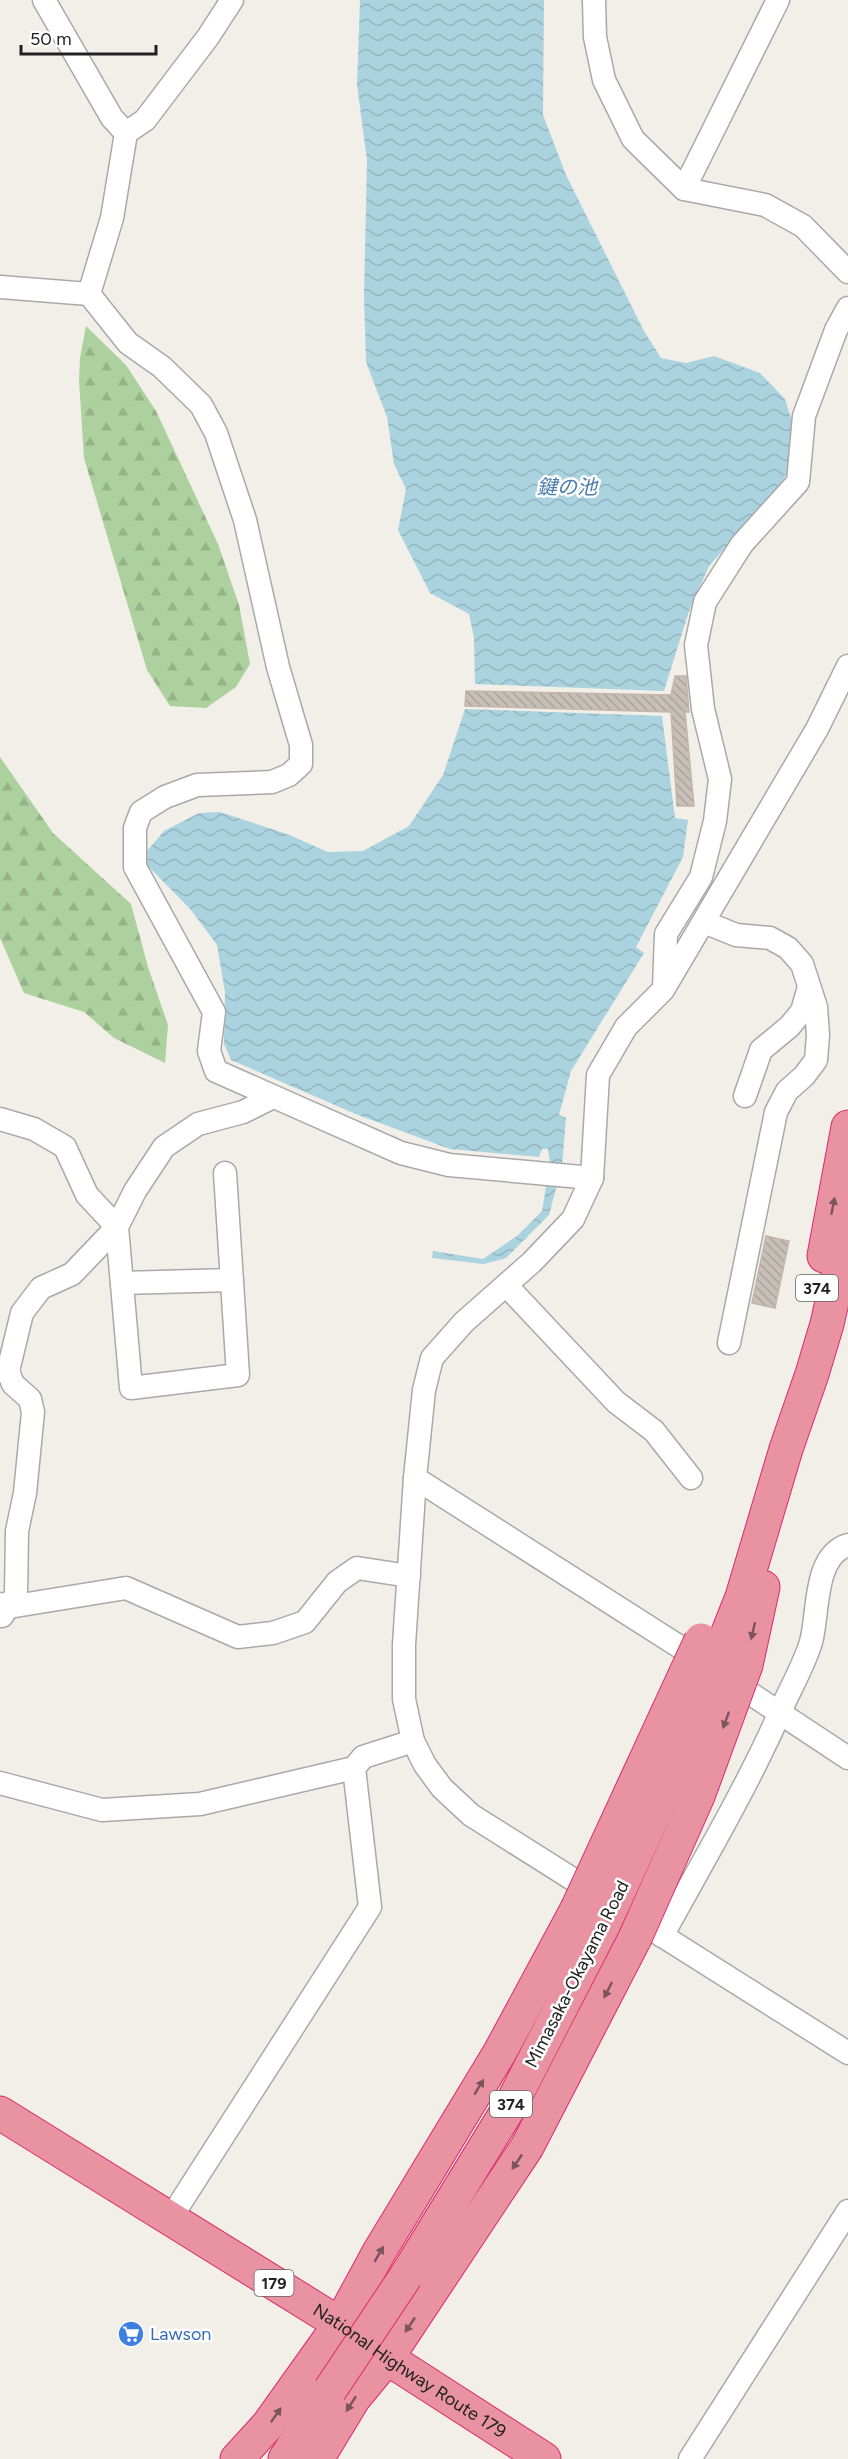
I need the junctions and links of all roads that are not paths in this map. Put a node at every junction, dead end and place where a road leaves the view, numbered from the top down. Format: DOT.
graph roads {
  1 [pos="44,0"];
  2 [pos="232,0"];
  3 [pos="594,0"];
  4 [pos="778,0"];
  5 [pos="126,133"];
  6 [pos="684,189"];
  7 [pos="848,272"];
  8 [pos="0,287"];
  9 [pos="89,294"];
  10 [pos="848,309"];
  11 [pos="848,666"];
  12 [pos="704,922"];
  13 [pos="809,987"];
  14 [pos="663,990"];
  15 [pos="745,1096"];
  16 [pos="273,1097"];
  17 [pos="0,1119"];
  18 [pos="848,1127"];
  19 [pos="225,1173"];
  20 [pos="592,1178"];
  21 [pos="117,1227"];
  22 [pos="848,1230"];
  23 [pos="232,1280"];
  24 [pos="122,1283"];
  25 [pos="506,1285"];
  26 [pos="729,1343"];
  27 [pos="4,1371"];
  28 [pos="783,1459"];
  29 [pos="415,1478"];
  30 [pos="691,1478"];
  31 [pos="848,1545"];
  32 [pos="409,1576"];
  33 [pos="3,1610"];
  34 [pos="712,1651"];
  35 [pos="780,1714"];
  36 [pos="413,1741"];
  37 [pos="848,1758"];
  38 [pos="354,1768"];
  39 [pos="0,1783"];
  40 [pos="585,1905"];
  41 [pos="649,1937"];
  42 [pos="848,2053"];
  43 [pos="0,2113"];
  44 [pos="848,2211"];
  45 [pos="170,2219"];
  46 [pos="340,2324"];
  47 [pos="387,2358"];
  48 [pos="237,2459"];
  49 [pos="285,2459"];
  50 [pos="317,2459"];
  51 [pos="544,2459"];
  52 [pos="690,2459"];
  1 -- 5 [label="street"];
  2 -- 5 [label="street"];
  3 -- 6 [label="street"];
  4 -- 6 [label="street"];
  5 -- 9 [label="street"];
  6 -- 7 [label="street"];
  8 -- 9 [label="street"];
  9 -- 16 [label="street"];
  10 -- 14 [label="street"];
  11 -- 12 [label="street"];
  12 -- 13 [label="street"];
  12 -- 14 [label="street"];
  13 -- 15 [label="street"];
  13 -- 26 [label="street"];
  14 -- 20 [label="street"];
  16 -- 20 [label="street"];
  16 -- 21 [label="street"];
  17 -- 21 [label="street"];
  28 -- 18 [label="highway, Mimasaka-Okayama Road / 374, one-way"];
  19 -- 23 [label="street"];
  20 -- 25 [label="street"];
  21 -- 24 [label="street"];
  21 -- 27 [label="street"];
  22 -- 28 [label="highway, Mimasaka-Okayama Road / 374"];
  23 -- 24 [label="street"];
  23 -- 24 [label="street"];
  25 -- 29 [label="street"];
  25 -- 30 [label="street"];
  27 -- 33 [label="street"];
  28 -- 34 [label="highway, Mimasaka-Okayama Road / 374"];
  29 -- 32 [label="street"];
  29 -- 34 [label="street"];
  31 -- 35 [label="street"];
  32 -- 33 [label="street"];
  32 -- 36 [label="street"];
  34 -- 35 [label="street"];
  34 -- 40 [label="street"];
  34 -- 40 [label="highway, Mimasaka-Okayama Road / 374, bridge"];
  34 -- 41 [label="highway, one-way, bridge"];
  35 -- 37 [label="street"];
  35 -- 41 [label="street"];
  36 -- 38 [label="street"];
  36 -- 40 [label="street"];
  38 -- 39 [label="street"];
  38 -- 45 [label="street"];
  40 -- 41 [label="street"];
  46 -- 40 [label="highway, one-way"];
  40 -- 49 [label="highway, Mimasaka-Okayama Road / 374, bridge"];
  41 -- 42 [label="street"];
  41 -- 47 [label="highway, one-way"];
  43 -- 45 [label="highway, National Highway Route 179 / 179"];
  44 -- 52 [label="street"];
  45 -- 46 [label="highway, National Highway Route 179 / 179"];
  46 -- 47 [label="highway, National Highway Route 179 / 179"];
  48 -- 46 [label="highway, one-way"];
  47 -- 50 [label="highway, one-way"];
  47 -- 51 [label="highway, National Highway Route 179 / 179"];
}
